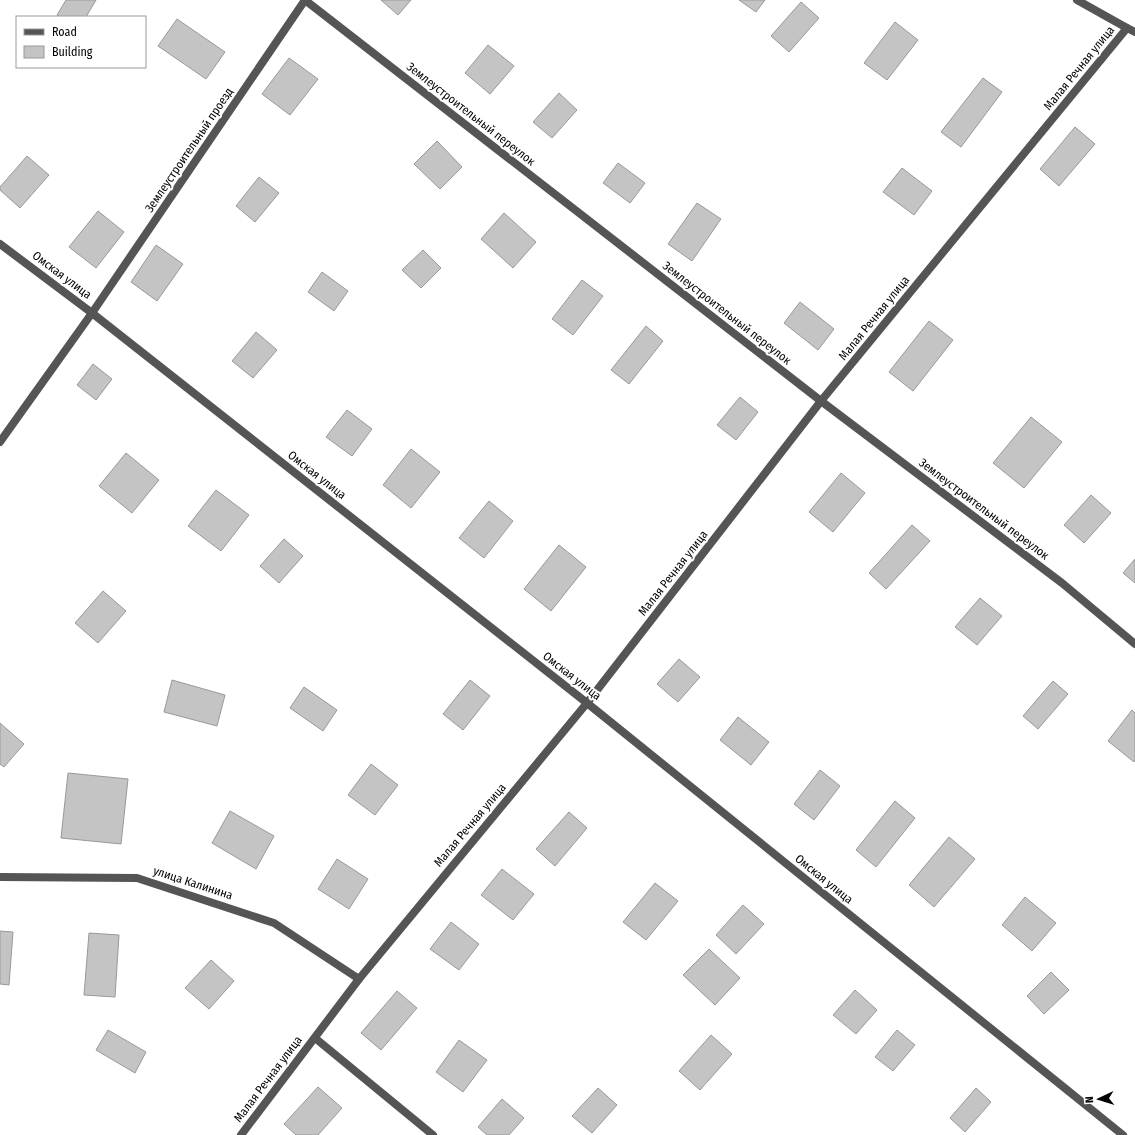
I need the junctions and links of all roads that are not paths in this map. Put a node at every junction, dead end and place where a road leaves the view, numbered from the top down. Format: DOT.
graph roads {
  1 [pos="305,0"];
  2 [pos="1077,0"];
  3 [pos="1126,28"];
  4 [pos="1135,32"];
  5 [pos="0,244"];
  6 [pos="92,313"];
  7 [pos="821,401"];
  8 [pos="0,442"];
  9 [pos="1135,644"];
  10 [pos="587,703"];
  11 [pos="0,877"];
  12 [pos="359,979"];
  13 [pos="315,1038"];
  14 [pos="241,1135"];
  15 [pos="433,1135"];
  16 [pos="1123,1135"];
  1 -- 6 [label="street, Землеустроительный проезд"];
  1 -- 7 [label="street, Землеустроительный переулок"];
  2 -- 3 [label="street"];
  3 -- 4 [label="street"];
  3 -- 7 [label="street, Малая Речная улица"];
  5 -- 6 [label="street, Омская улица"];
  6 -- 8 [label="street, Землеустроительный проезд"];
  6 -- 10 [label="street, Омская улица"];
  7 -- 9 [label="street, Землеустроительный переулок"];
  7 -- 10 [label="street, Малая Речная улица"];
  10 -- 12 [label="street, Малая Речная улица"];
  10 -- 16 [label="street, Омская улица"];
  11 -- 12 [label="street, улица Калинина"];
  12 -- 13 [label="street, Малая Речная улица"];
  13 -- 14 [label="street, Малая Речная улица"];
  13 -- 15 [label="street"];
}
